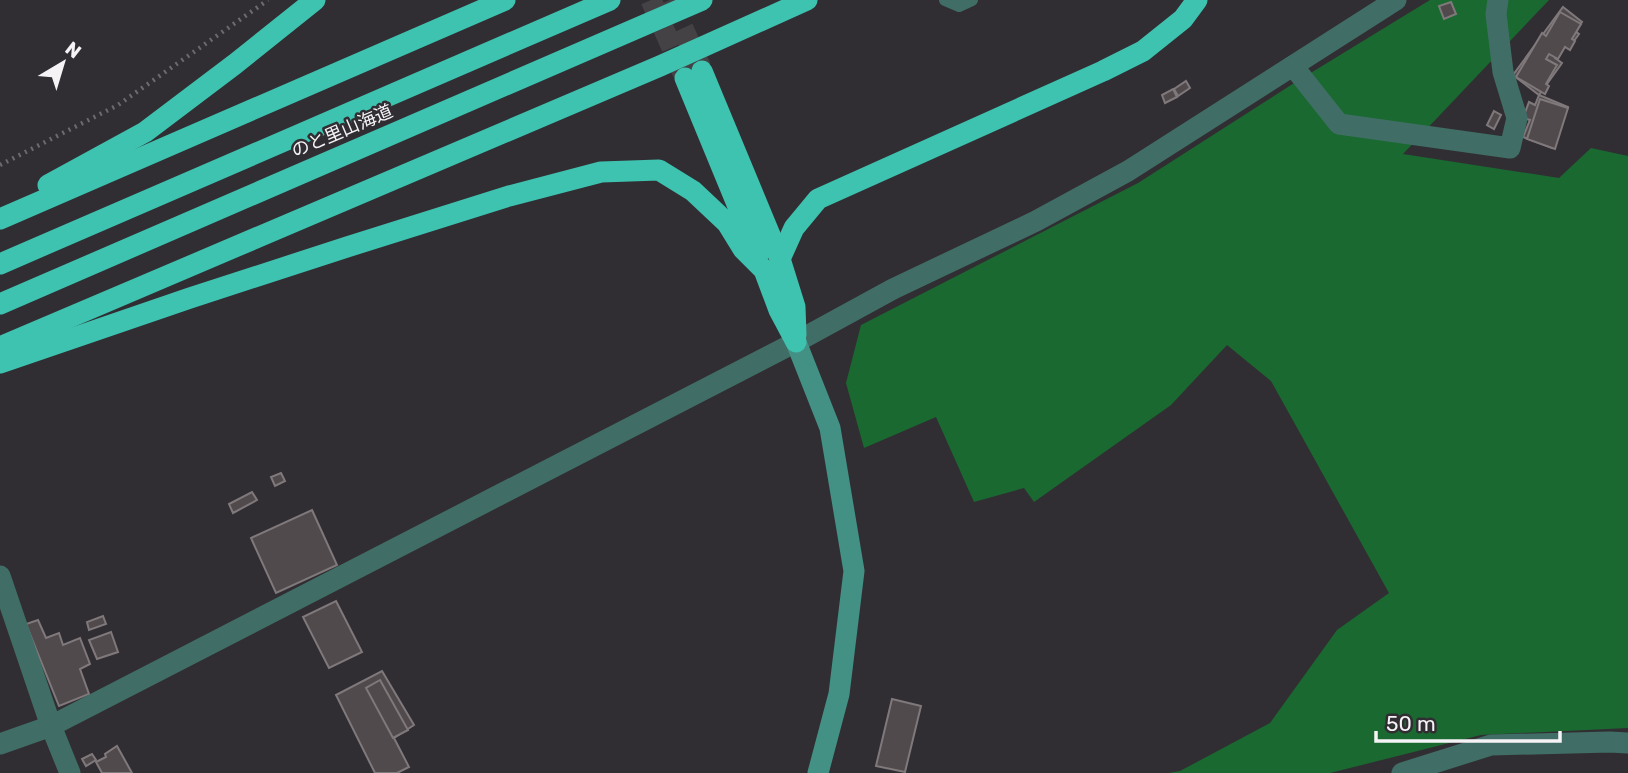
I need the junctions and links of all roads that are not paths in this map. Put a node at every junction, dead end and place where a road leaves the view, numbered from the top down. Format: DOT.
graph roads {
  1 [pos="315,0"];
  2 [pos="505,0"];
  3 [pos="610,0"];
  4 [pos="702,0"];
  5 [pos="807,0"];
  6 [pos="945,0"];
  7 [pos="972,0"];
  8 [pos="1197,0"];
  9 [pos="1396,0"];
  10 [pos="1498,0"];
  11 [pos="1293,66"];
  12 [pos="694,75"];
  13 [pos="0,211"];
  14 [pos="0,219"];
  15 [pos="0,264"];
  16 [pos="772,264"];
  17 [pos="0,304"];
  18 [pos="796,342"];
  19 [pos="0,347"];
  20 [pos="0,363"];
  21 [pos="0,576"];
  22 [pos="51,726"];
  23 [pos="1628,743"];
  24 [pos="0,744"];
  25 [pos="69,773"];
  26 [pos="818,773"];
  27 [pos="1402,773"];
  1 -- 13 [label="highway"];
  2 -- 14 [label="highway"];
  3 -- 15 [label="highway, のと里山海道"];
  4 -- 17 [label="highway, のと里山海道"];
  5 -- 19 [label="highway"];
  6 -- 7 [label="lane"];
  8 -- 16 [label="highway"];
  9 -- 11 [label="street"];
  10 -- 11 [label="street"];
  11 -- 18 [label="street"];
  12 -- 16 [label="highway"];
  16 -- 18 [label="highway"];
  16 -- 20 [label="highway"];
  18 -- 22 [label="street"];
  18 -- 26 [label="street"];
  21 -- 22 [label="street"];
  22 -- 24 [label="street"];
  22 -- 25 [label="street"];
  23 -- 27 [label="street"];
}
